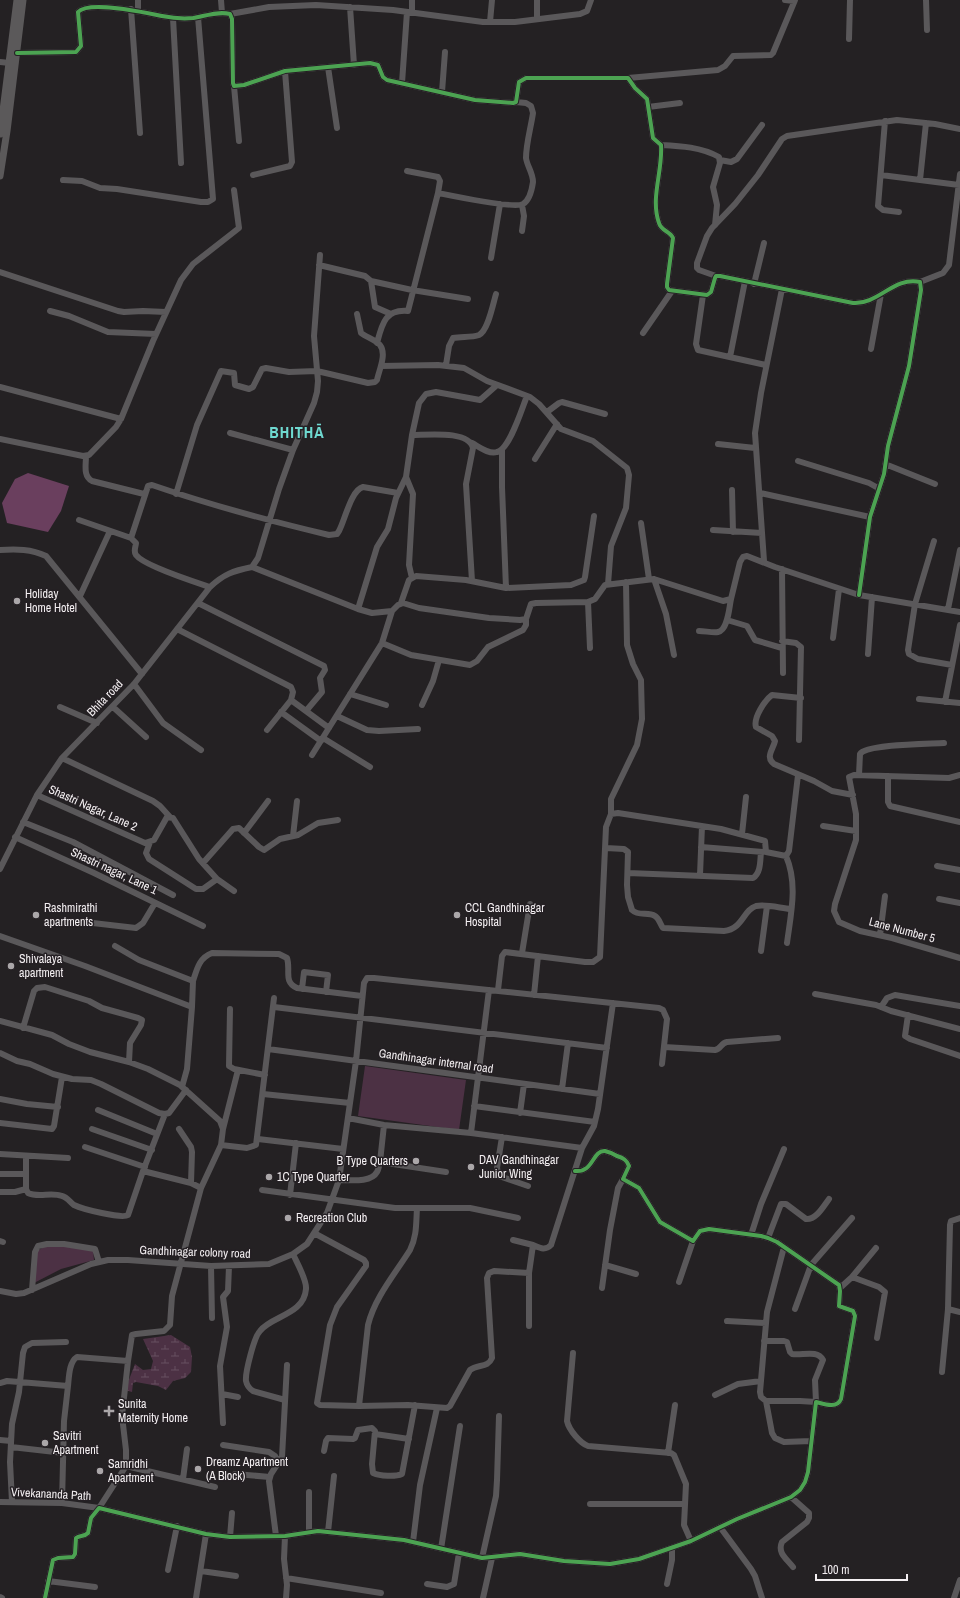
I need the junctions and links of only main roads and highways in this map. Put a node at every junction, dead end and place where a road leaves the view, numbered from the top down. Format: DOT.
graph roads {
  1 [pos="17,0"];
  2 [pos="23,0"];
  3 [pos="2,102"];
  4 [pos="0,134"];
  5 [pos="0,173"];
  1 -- 3 [label="main road"];
  2 -- 5 [label="main road"];
  3 -- 4 [label="main road"];
}
